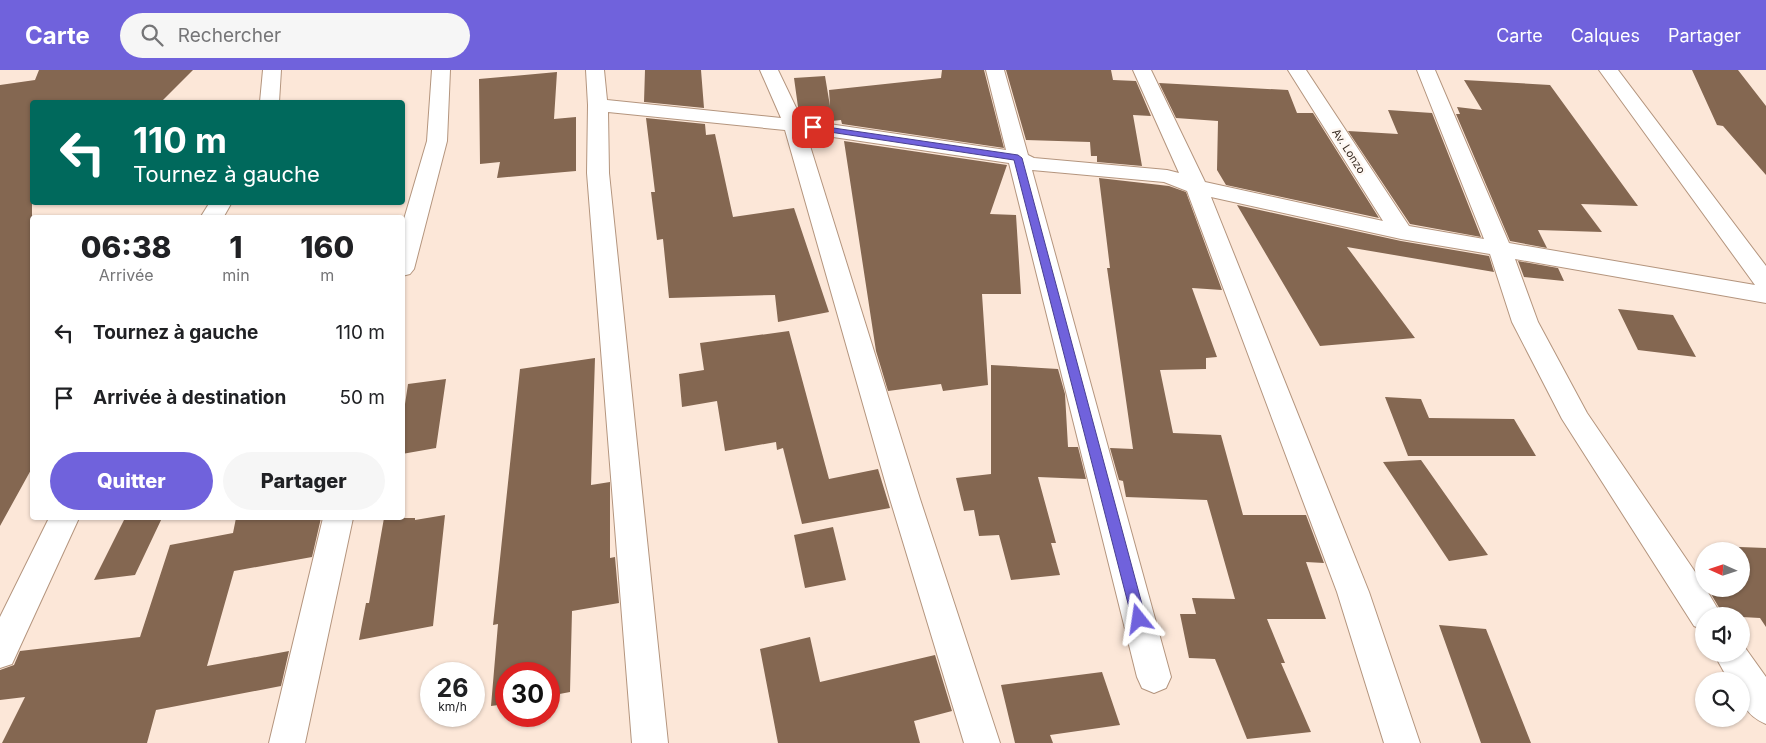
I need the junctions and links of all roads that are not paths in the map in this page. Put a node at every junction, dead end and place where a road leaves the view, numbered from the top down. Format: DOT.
graph roads {
  1 [pos="272,70"];
  2 [pos="442,70"];
  3 [pos="595,70"];
  4 [pos="769,70"];
  5 [pos="995,70"];
  6 [pos="1142,70"];
  7 [pos="1296,70"];
  8 [pos="1426,70"];
  9 [pos="1608,70"];
  10 [pos="270,100"];
  11 [pos="598,106"];
  12 [pos="794,124"];
  13 [pos="1018,158"];
  14 [pos="1196,187"];
  15 [pos="1401,232"];
  16 [pos="1499,248"];
  17 [pos="405,259"];
  18 [pos="1766,283"];
  19 [pos="1766,295"];
  20 [pos="63,520"];
  21 [pos="338,520"];
  22 [pos="1700,607"];
  23 [pos="0,653"];
  24 [pos="1736,662"];
  25 [pos="1154,677"];
  26 [pos="1766,707"];
  27 [pos="287,743"];
  28 [pos="650,743"];
  29 [pos="982,743"];
  30 [pos="1402,743"];
  1 -- 10 [label="street"];
  2 -- 17 [label="street"];
  3 -- 11 [label="street"];
  4 -- 12 [label="street"];
  5 -- 13 [label="street"];
  6 -- 14 [label="street"];
  7 -- 15 [label="street, Av. Lonzo"];
  8 -- 16 [label="street"];
  9 -- 18 [label="street"];
  11 -- 12 [label="street"];
  11 -- 28 [label="street"];
  12 -- 13 [label="street"];
  12 -- 29 [label="street"];
  13 -- 14 [label="street"];
  13 -- 25 [label="street"];
  14 -- 15 [label="street"];
  14 -- 30 [label="street"];
  15 -- 16 [label="street"];
  16 -- 19 [label="street"];
  16 -- 22 [label="street"];
  20 -- 23 [label="street"];
  21 -- 27 [label="street"];
  24 -- 26 [label="street"];
}
